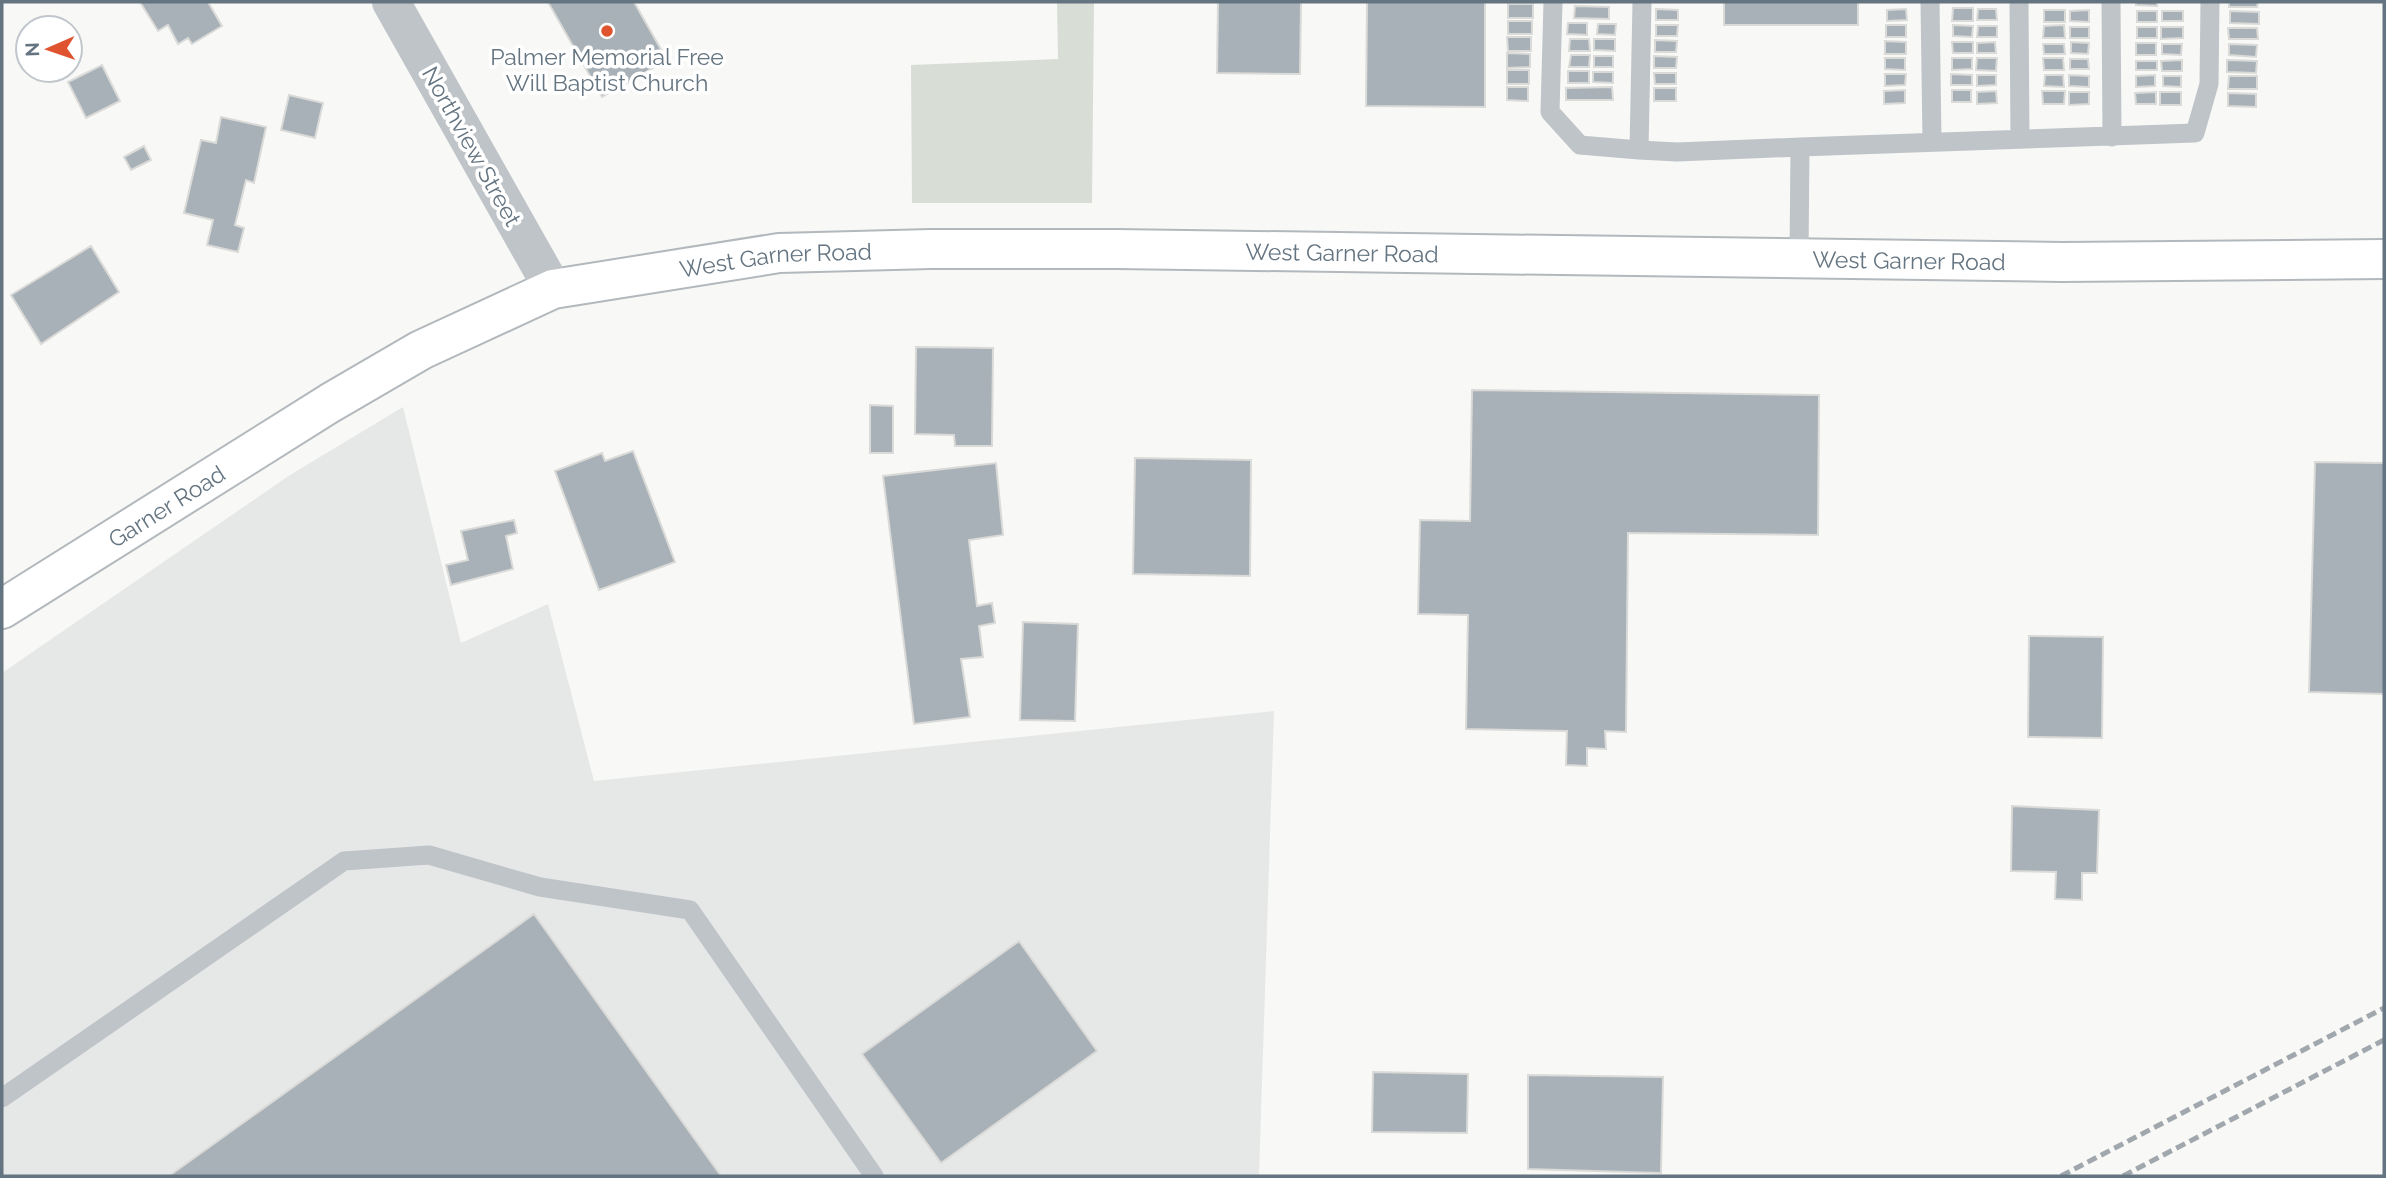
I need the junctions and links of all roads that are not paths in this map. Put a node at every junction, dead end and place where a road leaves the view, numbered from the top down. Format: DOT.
graph roads {
  1 [pos="391,2"];
  2 [pos="1553,2"];
  3 [pos="1642,2"];
  4 [pos="1930,2"];
  5 [pos="2019,2"];
  6 [pos="2111,2"];
  7 [pos="2210,2"];
  8 [pos="2112,137"];
  9 [pos="2020,139"];
  10 [pos="1932,142"];
  11 [pos="1800,147"];
  12 [pos="1639,150"];
  13 [pos="1799,258"];
  14 [pos="2384,259"];
  15 [pos="553,289"];
  16 [pos="330,402"];
  17 [pos="2,609"];
  18 [pos="2,1098"];
  19 [pos="874,1176"];
  1 -- 15 [label="street, Northview Street"];
  2 -- 12 [label="lane"];
  3 -- 12 [label="lane"];
  4 -- 10 [label="lane"];
  5 -- 9 [label="lane"];
  6 -- 8 [label="lane"];
  7 -- 8 [label="lane"];
  8 -- 9 [label="lane"];
  9 -- 10 [label="lane"];
  10 -- 11 [label="lane"];
  11 -- 12 [label="lane"];
  11 -- 13 [label="lane"];
  13 -- 14 [label="main road, West Garner Road"];
  13 -- 15 [label="main road, West Garner Road"];
  15 -- 16 [label="main road, West Garner Road"];
  16 -- 17 [label="main road, Garner Road"];
  18 -- 19 [label="lane"];
}
